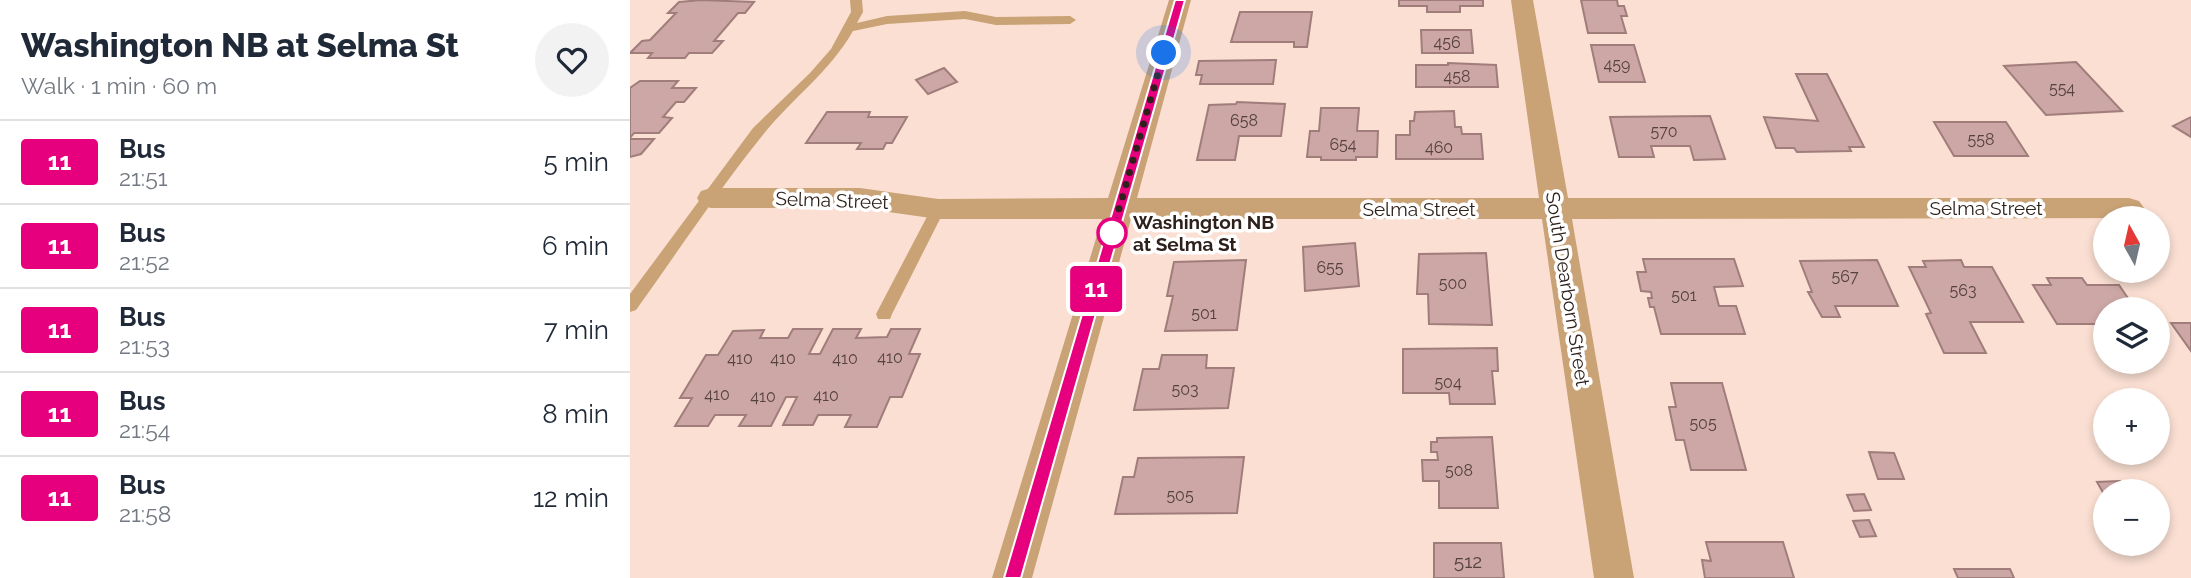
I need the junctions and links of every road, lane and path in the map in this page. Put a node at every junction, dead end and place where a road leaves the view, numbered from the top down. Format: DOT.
graph roads {
  1 [pos="856,0"];
  2 [pos="1180,0"];
  3 [pos="1522,0"];
  4 [pos="1070,19"];
  5 [pos="848,28"];
  6 [pos="710,198"];
  7 [pos="2093,208"];
  8 [pos="938,209"];
  9 [pos="1119,209"];
  10 [pos="1555,209"];
  11 [pos="630,306"];
  12 [pos="884,314"];
  13 [pos="1013,578"];
  14 [pos="1614,578"];
  1 -- 5 [label="lane"];
  2 -- 9 [label="street"];
  3 -- 10 [label="street, South Dearborn Street"];
  4 -- 5 [label="lane"];
  5 -- 6 [label="lane"];
  6 -- 8 [label="street, Selma Street"];
  6 -- 11 [label="lane"];
  7 -- 10 [label="street, Selma Street"];
  8 -- 9 [label="street, Selma Street"];
  8 -- 12 [label="lane"];
  9 -- 10 [label="street, Selma Street"];
  9 -- 13 [label="street"];
  10 -- 14 [label="street, South Dearborn Street"];
}
